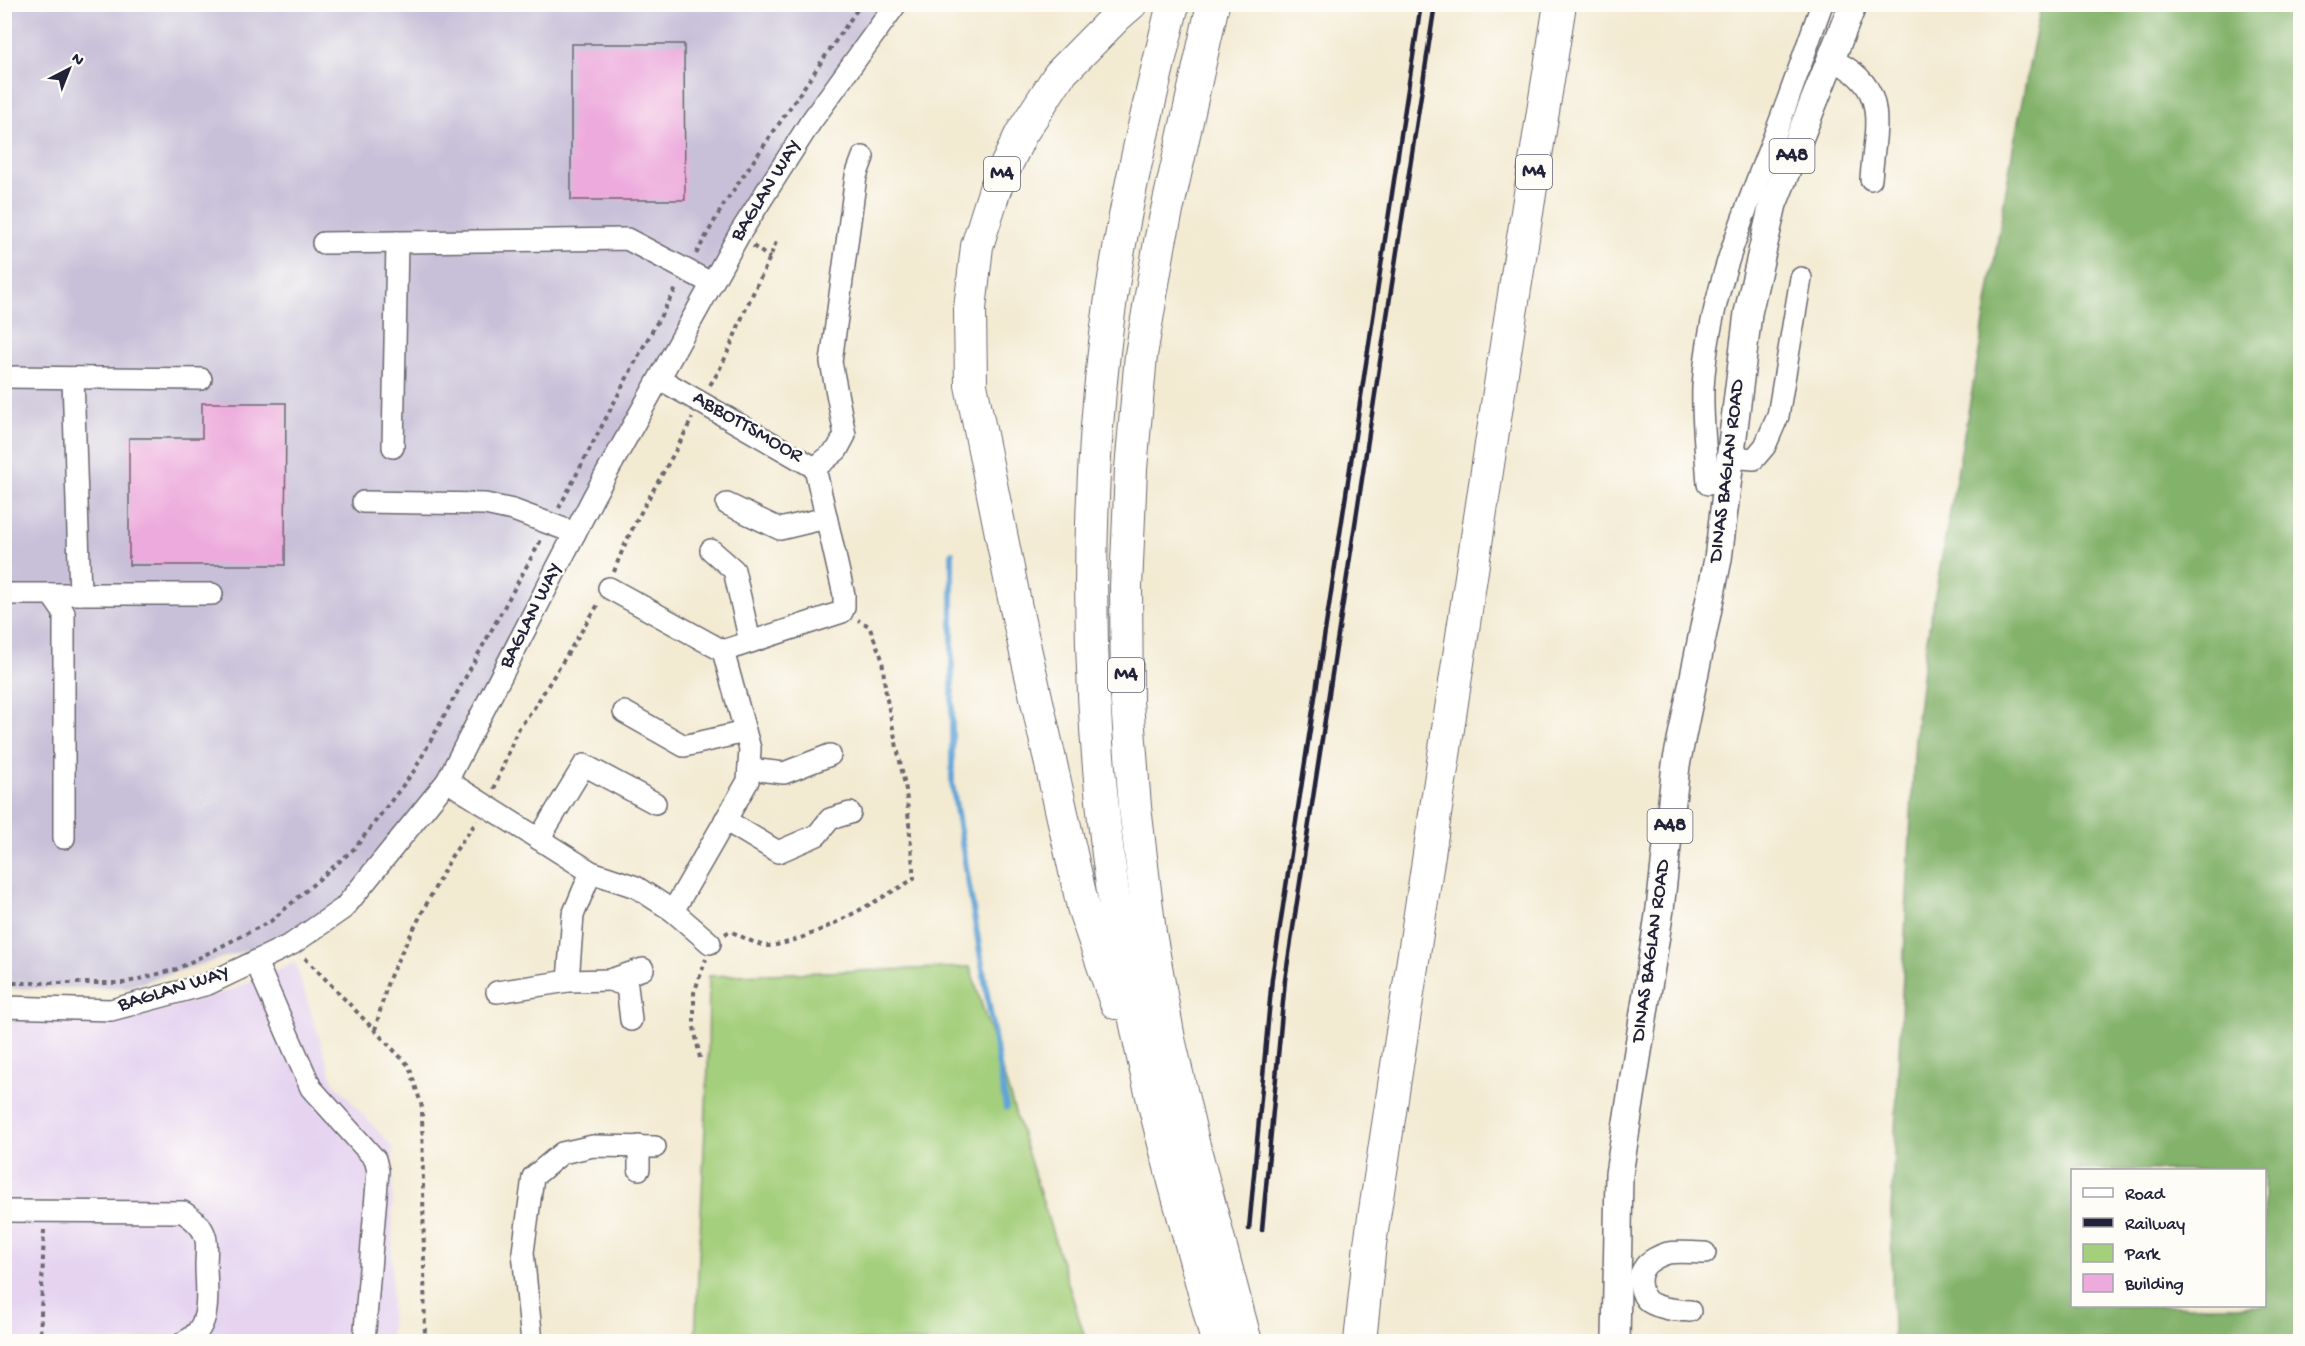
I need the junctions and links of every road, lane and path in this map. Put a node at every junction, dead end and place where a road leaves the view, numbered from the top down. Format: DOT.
graph roads {
  1 [pos="861,4"];
  2 [pos="896,4"];
  3 [pos="1131,4"];
  4 [pos="1173,4"];
  5 [pos="1213,4"];
  6 [pos="1560,4"];
  7 [pos="1822,4"];
  8 [pos="1853,4"];
  9 [pos="1831,59"];
  10 [pos="863,158"];
  11 [pos="1871,179"];
  12 [pos="777,239"];
  13 [pos="397,242"];
  14 [pos="323,243"];
  15 [pos="687,269"];
  16 [pos="1801,278"];
  17 [pos="711,283"];
  18 [pos="4,377"];
  19 [pos="73,378"];
  20 [pos="201,379"];
  21 [pos="660,379"];
  22 [pos="700,401"];
  23 [pos="393,447"];
  24 [pos="1730,457"];
  25 [pos="815,468"];
  26 [pos="1708,484"];
  27 [pos="363,502"];
  28 [pos="727,504"];
  29 [pos="826,518"];
  30 [pos="551,523"];
  31 [pos="575,533"];
  32 [pos="711,550"];
  33 [pos="609,588"];
  34 [pos="4,594"];
  35 [pos="51,594"];
  36 [pos="80,594"];
  37 [pos="212,594"];
  38 [pos="750,642"];
  39 [pos="723,651"];
  40 [pos="624,712"];
  41 [pos="745,732"];
  42 [pos="830,756"];
  43 [pos="748,769"];
  44 [pos="447,781"];
  45 [pos="655,802"];
  46 [pos="487,806"];
  47 [pos="850,813"];
  48 [pos="725,820"];
  49 [pos="64,838"];
  50 [pos="539,839"];
  51 [pos="591,872"];
  52 [pos="673,911"];
  53 [pos="710,943"];
  54 [pos="292,944"];
  55 [pos="256,962"];
  56 [pos="643,969"];
  57 [pos="609,980"];
  58 [pos="568,981"];
  59 [pos="4,983"];
  60 [pos="497,992"];
  61 [pos="4,1007"];
  62 [pos="631,1020"];
  63 [pos="375,1030"];
  64 [pos="700,1058"];
  65 [pos="1166,1149"];
  66 [pos="639,1169"];
  67 [pos="4,1211"];
  68 [pos="46,1211"];
  69 [pos="1705,1253"];
  70 [pos="1629,1283"];
  71 [pos="1690,1311"];
  72 [pos="40,1341"];
  73 [pos="184,1341"];
  74 [pos="364,1341"];
  75 [pos="425,1341"];
  76 [pos="532,1341"];
  77 [pos="1217,1341"];
  78 [pos="1246,1341"];
  79 [pos="1360,1341"];
  80 [pos="1616,1341"];
  1 -- 15 [label="path"];
  2 -- 17 [label="street, BAGLAN WAY"];
  3 -- 65 [label="highway, M4"];
  4 -- 65 [label="highway, M4"];
  5 -- 78 [label="highway, M4"];
  6 -- 79 [label="highway, M4"];
  7 -- 26 [label="street, DINAS BAGLAN ROAD"];
  8 -- 9 [label="main road, A48"];
  9 -- 11 [label="street"];
  9 -- 24 [label="main road, DINAS BAGLAN ROAD / A48"];
  10 -- 25 [label="street"];
  12 -- 22 [label="path"];
  13 -- 14 [label="street"];
  13 -- 15 [label="street"];
  13 -- 23 [label="street"];
  15 -- 17 [label="street"];
  15 -- 30 [label="path"];
  16 -- 24 [label="street"];
  17 -- 21 [label="street, BAGLAN WAY"];
  18 -- 19 [label="street"];
  19 -- 20 [label="street"];
  19 -- 36 [label="street"];
  21 -- 22 [label="street, ABBOTTSMOOR"];
  21 -- 31 [label="street, BAGLAN WAY"];
  22 -- 25 [label="street, ABBOTTSMOOR"];
  22 -- 33 [label="path"];
  24 -- 70 [label="main road, DINAS BAGLAN ROAD / A48"];
  25 -- 29 [label="street, ABBOTTSMOOR"];
  27 -- 30 [label="street"];
  28 -- 29 [label="street"];
  29 -- 38 [label="street, ABBOTTSMOOR"];
  30 -- 31 [label="street"];
  30 -- 59 [label="path"];
  31 -- 44 [label="street, BAGLAN WAY"];
  32 -- 38 [label="street"];
  33 -- 39 [label="street"];
  33 -- 46 [label="path"];
  34 -- 35 [label="street"];
  35 -- 36 [label="street"];
  35 -- 49 [label="street"];
  36 -- 37 [label="street"];
  38 -- 39 [label="street, ABBOTTSMOOR"];
  39 -- 41 [label="street"];
  40 -- 41 [label="street"];
  41 -- 43 [label="street"];
  42 -- 43 [label="street"];
  43 -- 48 [label="street"];
  44 -- 46 [label="street"];
  44 -- 54 [label="street, BAGLAN WAY"];
  45 -- 50 [label="street"];
  46 -- 50 [label="street"];
  46 -- 63 [label="path"];
  47 -- 48 [label="street"];
  48 -- 52 [label="street"];
  50 -- 51 [label="street"];
  51 -- 52 [label="street"];
  51 -- 58 [label="street"];
  52 -- 53 [label="street"];
  53 -- 64 [label="path"];
  54 -- 55 [label="street, BAGLAN WAY"];
  54 -- 63 [label="path"];
  55 -- 61 [label="street, BAGLAN WAY"];
  55 -- 74 [label="street"];
  56 -- 57 [label="street"];
  57 -- 58 [label="street"];
  57 -- 62 [label="street"];
  58 -- 60 [label="street"];
  63 -- 75 [label="path"];
  65 -- 77 [label="highway, M4"];
  66 -- 76 [label="street"];
  67 -- 68 [label="street"];
  68 -- 72 [label="path"];
  68 -- 73 [label="street"];
  69 -- 70 [label="street"];
  70 -- 71 [label="street"];
  70 -- 80 [label="main road, DINAS BAGLAN ROAD / A48"];
}
